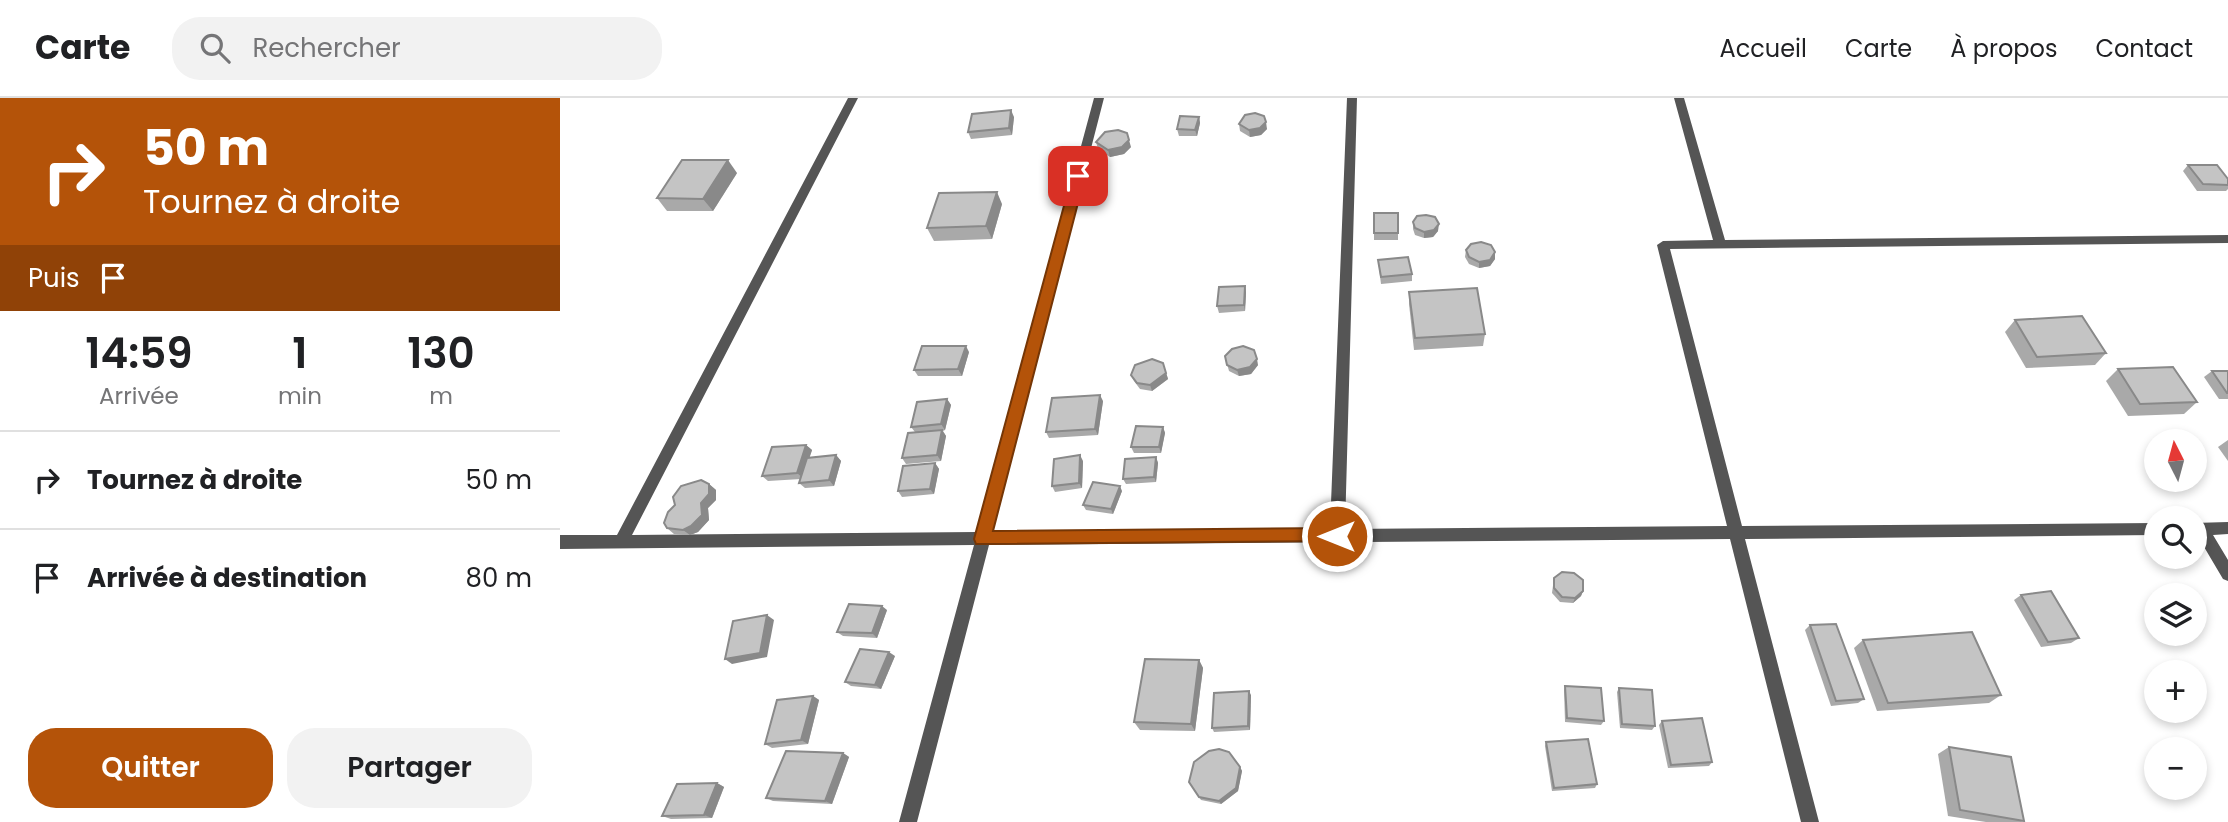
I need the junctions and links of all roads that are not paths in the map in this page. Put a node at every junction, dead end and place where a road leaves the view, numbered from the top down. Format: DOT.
graph roads {
  1 [pos="853,98"];
  2 [pos="1099,98"];
  3 [pos="1352,98"];
  4 [pos="1679,98"];
  5 [pos="2228,239"];
  6 [pos="1720,244"];
  7 [pos="2228,528"];
  8 [pos="2144,529"];
  9 [pos="2207,529"];
  10 [pos="1736,532"];
  11 [pos="1337,536"];
  12 [pos="982,539"];
  13 [pos="560,542"];
  14 [pos="621,542"];
  15 [pos="2207,542"];
  16 [pos="2228,574"];
  17 [pos="908,822"];
  18 [pos="1810,822"];
  1 -- 14 [label="street"];
  2 -- 12 [label="street"];
  3 -- 11 [label="street"];
  4 -- 6 [label="street"];
  5 -- 6 [label="street"];
  6 -- 10 [label="street"];
  7 -- 9 [label="street"];
  8 -- 10 [label="street"];
  10 -- 11 [label="street"];
  10 -- 18 [label="street"];
  11 -- 12 [label="street"];
  12 -- 14 [label="street"];
  12 -- 17 [label="street"];
  13 -- 14 [label="street"];
  15 -- 16 [label="street"];
}
